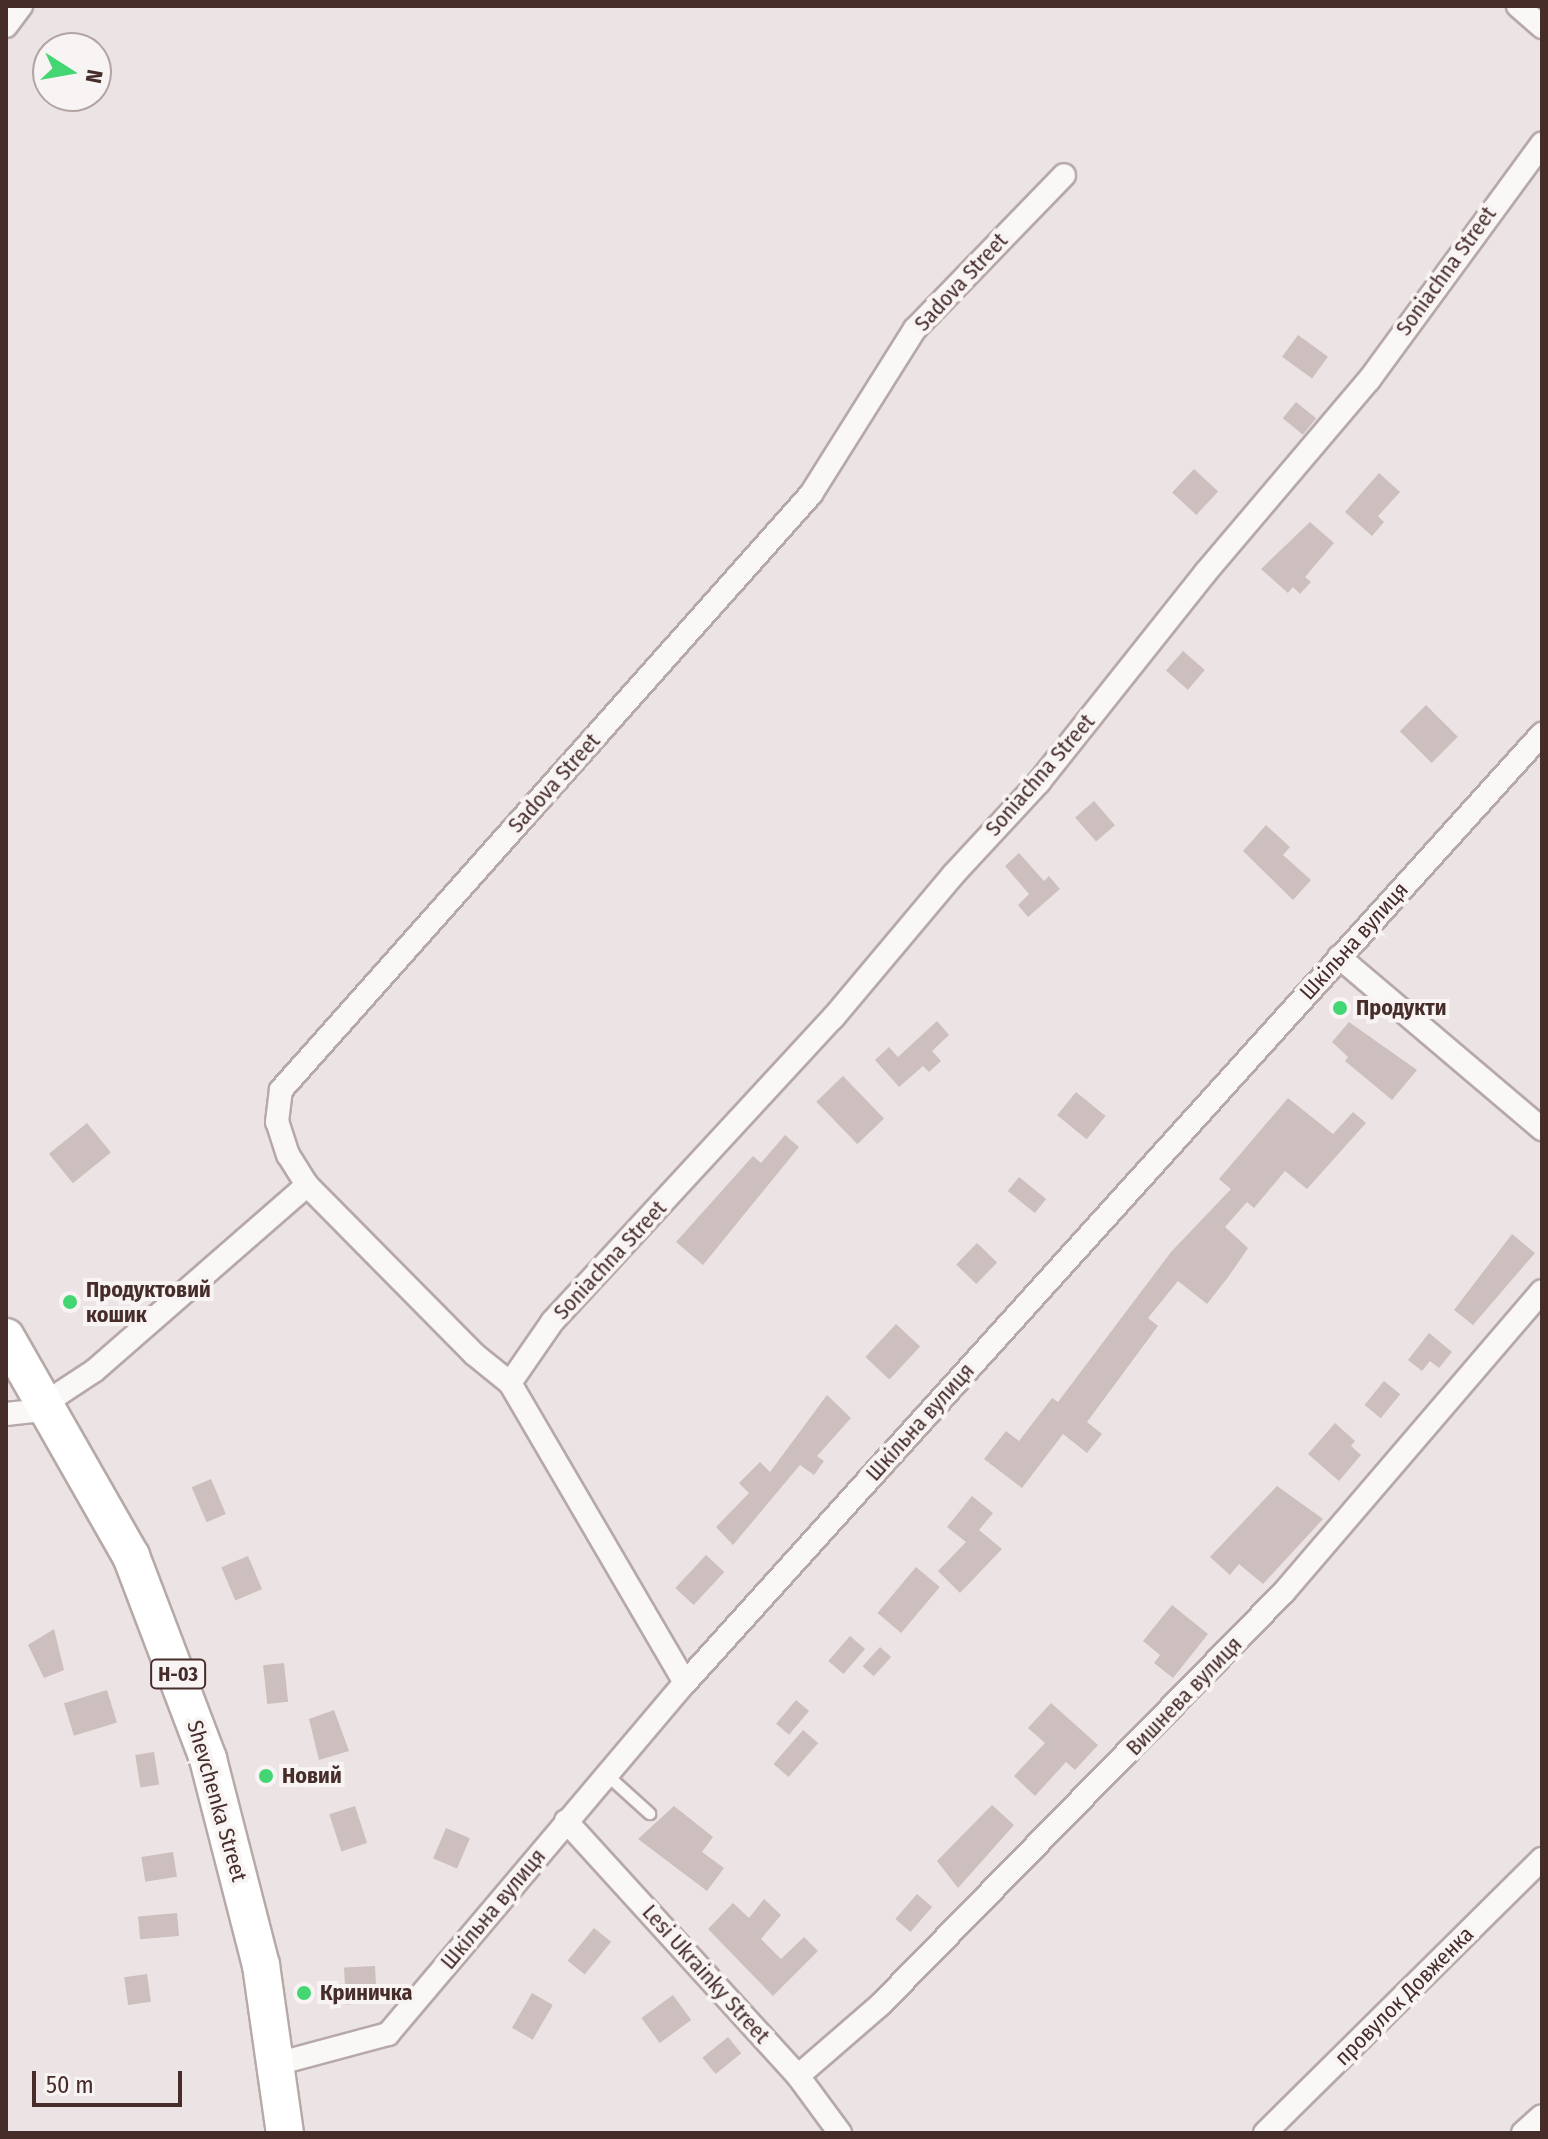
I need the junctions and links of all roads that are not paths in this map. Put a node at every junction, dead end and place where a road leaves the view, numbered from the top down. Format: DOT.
graph roads {
  1 [pos="21,6"];
  2 [pos="1518,6"];
  3 [pos="6,26"];
  4 [pos="1542,27"];
  5 [pos="1542,144"];
  6 [pos="1064,175"];
  7 [pos="1542,734"];
  8 [pos="1339,957"];
  9 [pos="1542,1129"];
  10 [pos="307,1185"];
  11 [pos="1542,1291"];
  12 [pos="6,1337"];
  13 [pos="510,1383"];
  14 [pos="46,1403"];
  15 [pos="6,1414"];
  16 [pos="685,1683"];
  17 [pos="606,1774"];
  18 [pos="649,1813"];
  19 [pos="566,1821"];
  20 [pos="1542,1859"];
  21 [pos="276,2064"];
  22 [pos="798,2076"];
  23 [pos="1542,2116"];
  24 [pos="285,2133"];
  25 [pos="840,2133"];
  26 [pos="1265,2133"];
  27 [pos="1523,2133"];
  1 -- 3 [label="street"];
  2 -- 4 [label="street"];
  5 -- 13 [label="street, Soniachna Street"];
  6 -- 10 [label="street, Sadova Street"];
  7 -- 8 [label="street, Шкільна вулиця"];
  8 -- 9 [label="street"];
  8 -- 16 [label="street, Шкільна вулиця"];
  10 -- 13 [label="street, Sadova Street"];
  10 -- 14 [label="street"];
  11 -- 22 [label="street, Вишнева вулиця"];
  12 -- 14 [label="main road, Н-03"];
  13 -- 16 [label="street"];
  14 -- 15 [label="street"];
  14 -- 21 [label="main road, Shevchenka Street / Н-03"];
  16 -- 17 [label="street, Шкільна вулиця"];
  17 -- 18 [label="lane"];
  17 -- 19 [label="street, Шкільна вулиця"];
  19 -- 21 [label="street, Шкільна вулиця"];
  19 -- 22 [label="street, Lesi Ukrainky Street"];
  20 -- 26 [label="street, провулок Довженка"];
  21 -- 24 [label="main road, Shevchenka Street / Н-03"];
  22 -- 25 [label="street, Lesi Ukrainky Street"];
  23 -- 27 [label="street"];
}
